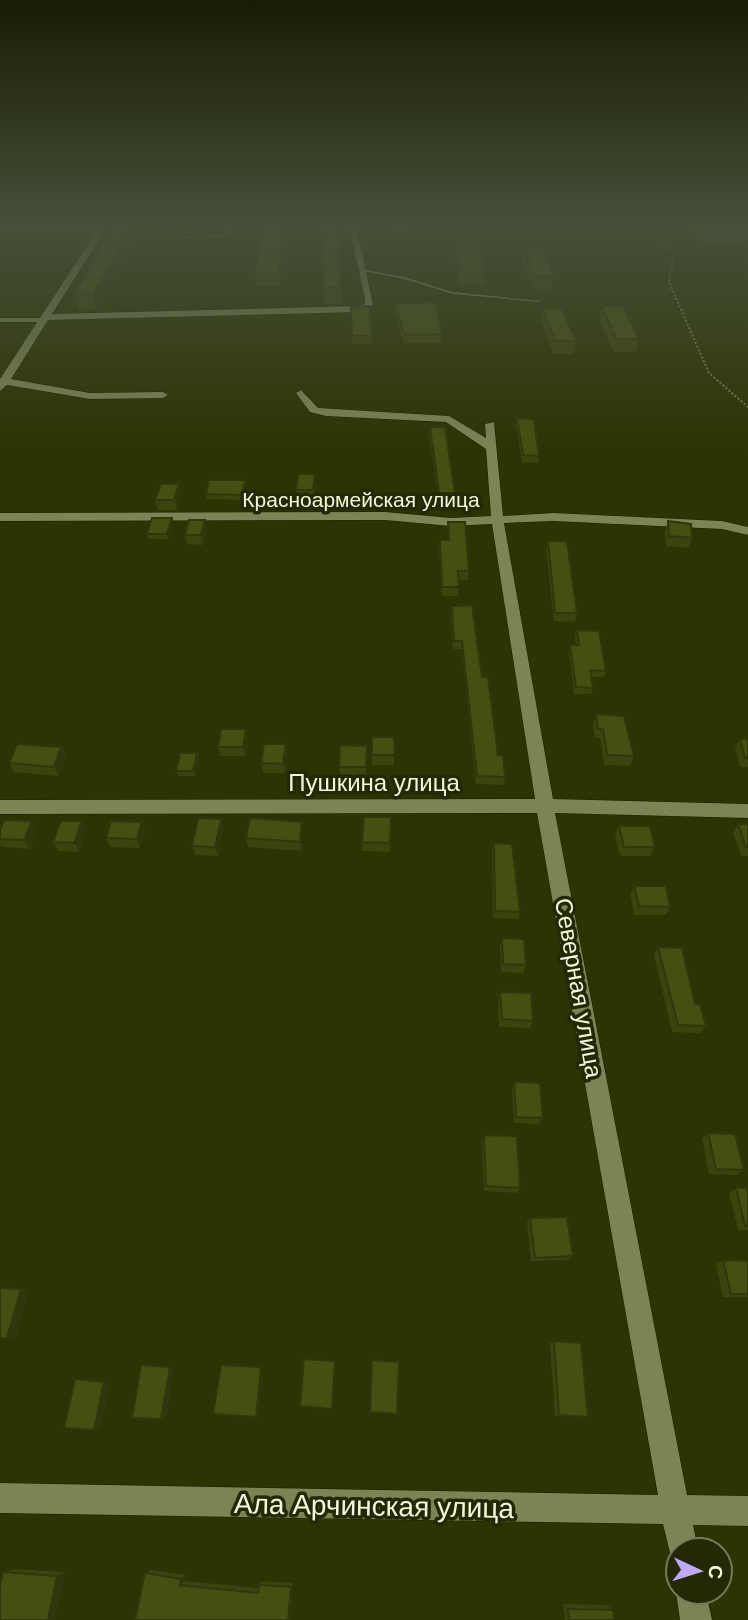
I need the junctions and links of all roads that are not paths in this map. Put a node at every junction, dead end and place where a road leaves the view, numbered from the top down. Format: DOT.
graph roads {
  1 [pos="58,300"];
  2 [pos="368,300"];
  3 [pos="524,300"];
  4 [pos="539,301"];
  5 [pos="46,319"];
  6 [pos="0,320"];
  7 [pos="2,385"];
  8 [pos="301,393"];
  9 [pos="163,395"];
  10 [pos="490,424"];
  11 [pos="491,447"];
  12 [pos="0,517"];
  13 [pos="497,518"];
  14 [pos="748,531"];
  15 [pos="545,806"];
  16 [pos="0,807"];
  17 [pos="748,811"];
  18 [pos="0,1498"];
  19 [pos="748,1511"];
  20 [pos="676,1512"];
  21 [pos="680,1536"];
  1 -- 5 [label="street"];
  2 -- 5 [label="street"];
  3 -- 4 [label="lane"];
  5 -- 6 [label="lane"];
  5 -- 7 [label="street"];
  7 -- 9 [label="street"];
  8 -- 11 [label="street"];
  10 -- 11 [label="street, Северная улица"];
  11 -- 13 [label="street, Северная улица"];
  12 -- 13 [label="street, Красноармейская улица"];
  13 -- 14 [label="street, Красноармейская улица"];
  13 -- 15 [label="street, Северная улица"];
  15 -- 16 [label="street, Пушкина улица"];
  15 -- 17 [label="street, Пушкина улица"];
  15 -- 20 [label="street, Северная улица"];
  18 -- 20 [label="street, Ала Арчинская улица"];
  19 -- 20 [label="street, Ала Арчинская улица"];
  20 -- 21 [label="street, Северная улица"];
}
